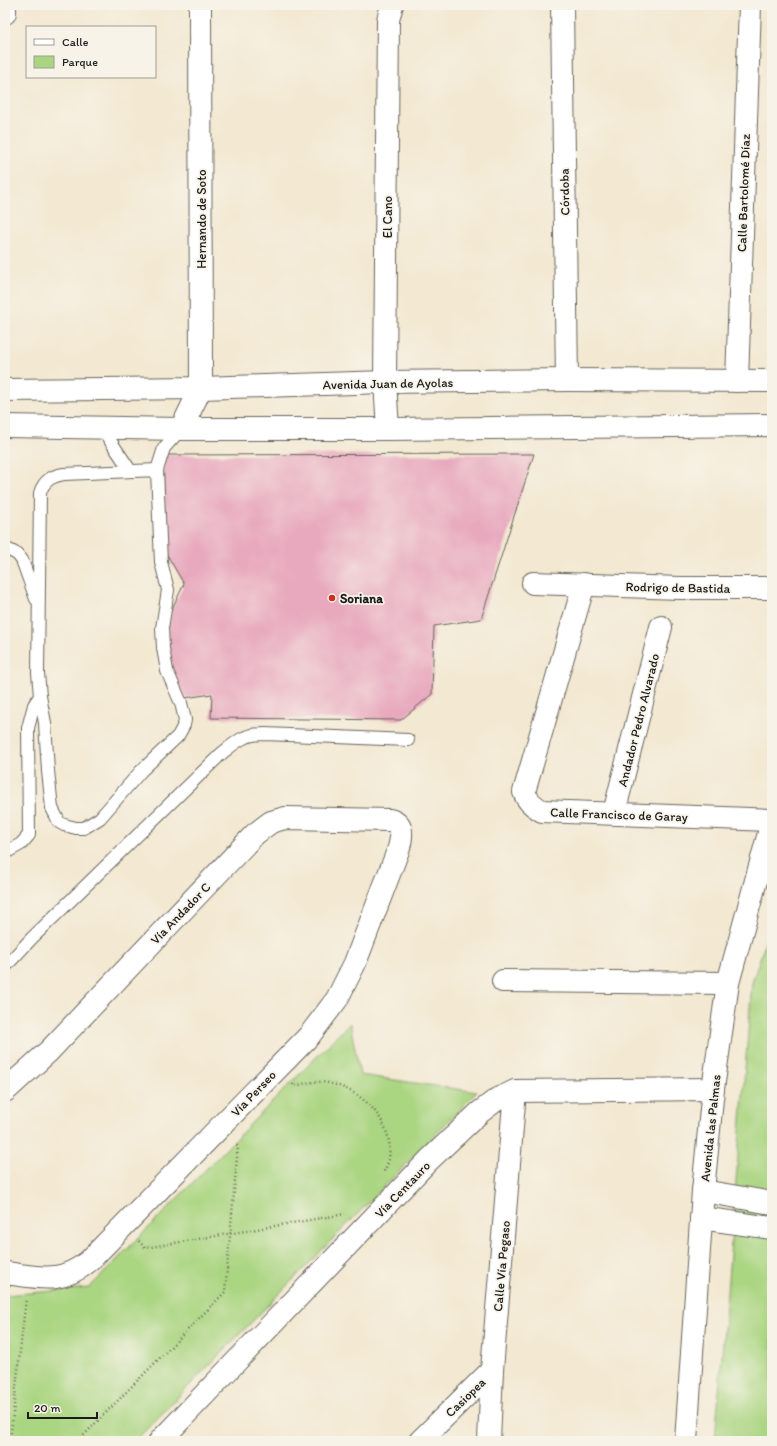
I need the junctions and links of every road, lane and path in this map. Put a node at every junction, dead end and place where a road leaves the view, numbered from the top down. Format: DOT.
graph roads {
  1 [pos="5,5"];
  2 [pos="200,5"];
  3 [pos="392,5"];
  4 [pos="562,5"];
  5 [pos="750,5"];
  6 [pos="5,13"];
  7 [pos="566,380"];
  8 [pos="737,381"];
  9 [pos="772,381"];
  10 [pos="385,382"];
  11 [pos="201,388"];
  12 [pos="5,390"];
  13 [pos="772,425"];
  14 [pos="5,426"];
  15 [pos="101,427"];
  16 [pos="181,429"];
  17 [pos="388,429"];
  18 [pos="130,470"];
  19 [pos="157,470"];
  20 [pos="5,548"];
  21 [pos="533,583"];
  22 [pos="584,584"];
  23 [pos="772,588"];
  24 [pos="38,606"];
  25 [pos="661,627"];
  26 [pos="40,696"];
  27 [pos="408,740"];
  28 [pos="614,813"];
  29 [pos="390,820"];
  30 [pos="772,821"];
  31 [pos="5,853"];
  32 [pos="5,967"];
  33 [pos="503,981"];
  34 [pos="728,983"];
  35 [pos="277,1068"];
  36 [pos="713,1089"];
  37 [pos="5,1091"];
  38 [pos="515,1091"];
  39 [pos="218,1129"];
  40 [pos="703,1191"];
  41 [pos="396,1195"];
  42 [pos="772,1203"];
  43 [pos="701,1218"];
  44 [pos="125,1224"];
  45 [pos="772,1228"];
  46 [pos="363,1229"];
  47 [pos="230,1233"];
  48 [pos="5,1273"];
  49 [pos="29,1276"];
  50 [pos="492,1370"];
  51 [pos="10,1441"];
  52 [pos="78,1441"];
  53 [pos="160,1441"];
  54 [pos="420,1441"];
  55 [pos="490,1441"];
  56 [pos="686,1441"];
  1 -- 6 [label="street"];
  2 -- 11 [label="street, Hernando de Soto"];
  3 -- 10 [label="street, El Cano"];
  4 -- 7 [label="street, Córdoba"];
  5 -- 8 [label="street, Calle Bartolomé Díaz"];
  7 -- 8 [label="street, Avenida Juan de Ayolas"];
  7 -- 10 [label="street, Avenida Juan de Ayolas"];
  8 -- 9 [label="street, Avenida Juan de Ayolas"];
  10 -- 11 [label="street, Avenida Juan de Ayolas"];
  10 -- 17 [label="street, El Cano"];
  11 -- 12 [label="street, Avenida Juan de Ayolas"];
  11 -- 16 [label="street, Hernando de Soto"];
  13 -- 17 [label="street"];
  14 -- 15 [label="street"];
  15 -- 16 [label="street"];
  15 -- 18 [label="lane"];
  16 -- 17 [label="street"];
  16 -- 19 [label="lane"];
  18 -- 19 [label="lane"];
  18 -- 24 [label="lane"];
  19 -- 26 [label="lane"];
  20 -- 24 [label="lane"];
  21 -- 22 [label="street, Rodrigo de Bastida"];
  22 -- 23 [label="street, Rodrigo de Bastida"];
  22 -- 28 [label="street, Calle Francisco de Garay"];
  24 -- 26 [label="lane"];
  25 -- 28 [label="street, Andador Pedro Alvarado"];
  26 -- 31 [label="lane"];
  27 -- 32 [label="lane"];
  28 -- 30 [label="street, Calle Francisco de Garay"];
  29 -- 35 [label="street, Vía Perseo"];
  29 -- 37 [label="street, Vía Andador C"];
  30 -- 34 [label="street, Avenida las Palmas"];
  33 -- 34 [label="street"];
  34 -- 36 [label="street, Avenida las Palmas"];
  35 -- 39 [label="street, Vía Perseo"];
  35 -- 41 [label="path"];
  36 -- 38 [label="street, Vía Centauro"];
  36 -- 40 [label="street, Avenida las Palmas"];
  38 -- 41 [label="street, Vía Centauro"];
  38 -- 50 [label="street, Calle Vía Pegaso"];
  39 -- 44 [label="street, Vía Perseo"];
  39 -- 47 [label="path"];
  40 -- 42 [label="street"];
  40 -- 43 [label="street, Avenida las Palmas"];
  41 -- 46 [label="street, Vía Centauro"];
  43 -- 45 [label="street"];
  43 -- 56 [label="street, Avenida las Palmas"];
  44 -- 47 [label="path"];
  44 -- 49 [label="street, Vía Perseo"];
  46 -- 47 [label="path"];
  46 -- 53 [label="street, Vía Centauro"];
  47 -- 52 [label="path"];
  48 -- 49 [label="street, Vía Perseo"];
  49 -- 51 [label="path"];
  50 -- 54 [label="street, Casiopea"];
  50 -- 55 [label="street, Calle Vía Pegaso"];
}
